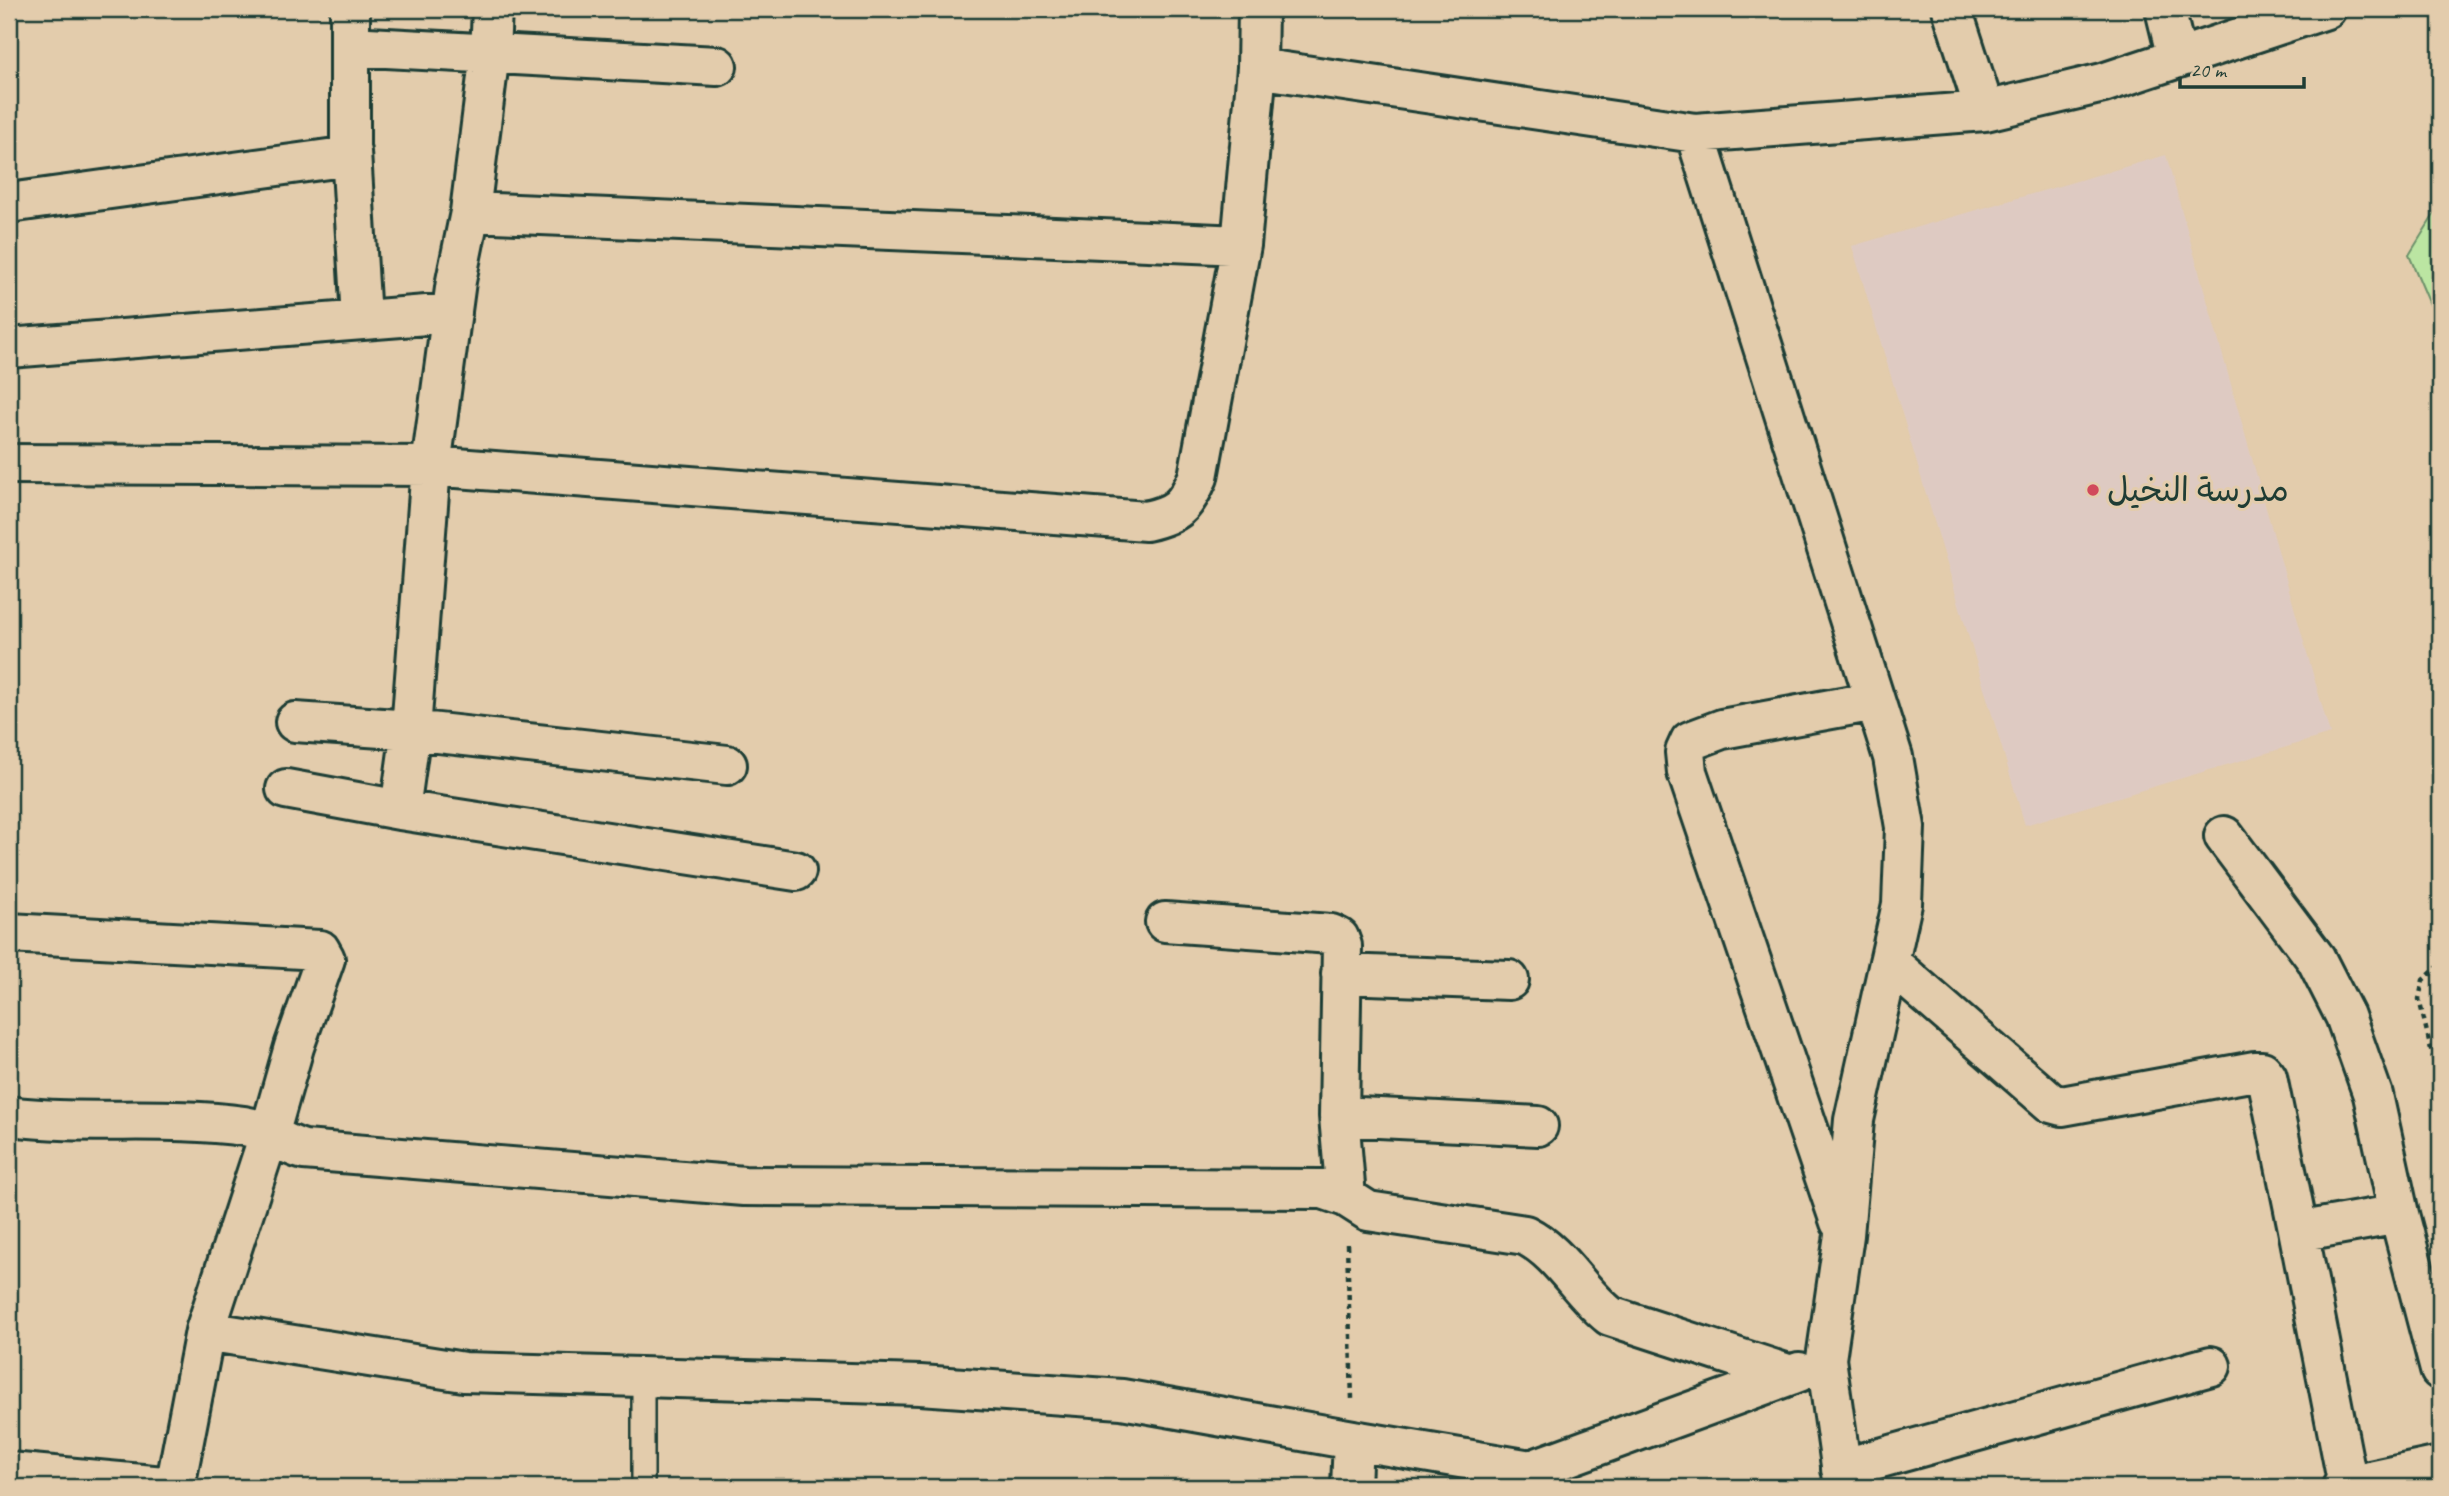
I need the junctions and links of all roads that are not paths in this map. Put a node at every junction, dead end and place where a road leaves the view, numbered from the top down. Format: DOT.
graph roads {
  1 [pos="350,9"];
  2 [pos="492,9"];
  3 [pos="1258,9"];
  4 [pos="1952,9"];
  5 [pos="2165,9"];
  6 [pos="2326,9"];
  7 [pos="350,46"];
  8 [pos="490,52"];
  9 [pos="2177,58"];
  10 [pos="717,66"];
  11 [pos="1257,68"];
  12 [pos="1985,111"];
  13 [pos="1695,133"];
  14 [pos="351,152"];
  15 [pos="9,203"];
  16 [pos="470,212"];
  17 [pos="1241,245"];
  18 [pos="452,313"];
  19 [pos="361,319"];
  20 [pos="9,348"];
  21 [pos="9,464"];
  22 [pos="431,466"];
  23 [pos="1875,701"];
  24 [pos="295,722"];
  25 [pos="411,730"];
  26 [pos="727,765"];
  27 [pos="286,789"];
  28 [pos="400,810"];
  29 [pos="2224,836"];
  30 [pos="796,871"];
  31 [pos="1165,922"];
  32 [pos="9,933"];
  33 [pos="1889,962"];
  34 [pos="1341,974"];
  35 [pos="1509,980"];
  36 [pos="9,1116"];
  37 [pos="1339,1116"];
  38 [pos="1538,1126"];
  39 [pos="269,1135"];
  40 [pos="1346,1197"];
  41 [pos="2399,1214"];
  42 [pos="2298,1229"];
  43 [pos="1844,1235"];
  44 [pos="205,1331"];
  45 [pos="1826,1359"];
  46 [pos="2211,1366"];
  47 [pos="2440,1370"];
  48 [pos="1791,1375"];
  49 [pos="643,1377"];
  50 [pos="1353,1440"];
  51 [pos="2440,1466"];
  52 [pos="9,1472"];
  53 [pos="1843,1478"];
  54 [pos="1530,1479"];
  55 [pos="175,1487"];
  56 [pos="643,1487"];
  57 [pos="1351,1487"];
  58 [pos="2345,1487"];
  1 -- 7 [label="street"];
  2 -- 8 [label="street"];
  3 -- 11 [label="street"];
  4 -- 12 [label="street"];
  5 -- 9 [label="street"];
  6 -- 9 [label="street"];
  7 -- 8 [label="street"];
  7 -- 14 [label="street"];
  8 -- 10 [label="street"];
  8 -- 16 [label="street"];
  9 -- 12 [label="street"];
  11 -- 13 [label="street"];
  11 -- 17 [label="street"];
  12 -- 13 [label="street"];
  13 -- 23 [label="street"];
  14 -- 15 [label="street"];
  14 -- 19 [label="street"];
  16 -- 17 [label="street"];
  16 -- 18 [label="street"];
  17 -- 22 [label="street"];
  18 -- 19 [label="street"];
  18 -- 22 [label="street"];
  19 -- 20 [label="street"];
  21 -- 22 [label="street"];
  22 -- 25 [label="street"];
  23 -- 33 [label="street"];
  23 -- 43 [label="street"];
  24 -- 25 [label="street"];
  25 -- 26 [label="street"];
  25 -- 28 [label="street"];
  27 -- 28 [label="street"];
  28 -- 30 [label="street"];
  29 -- 41 [label="street"];
  31 -- 34 [label="street"];
  32 -- 39 [label="street"];
  33 -- 42 [label="street"];
  33 -- 43 [label="street"];
  34 -- 35 [label="street"];
  34 -- 37 [label="street"];
  36 -- 39 [label="street"];
  37 -- 38 [label="street"];
  37 -- 40 [label="street"];
  39 -- 40 [label="street"];
  39 -- 44 [label="street"];
  40 -- 48 [label="street"];
  41 -- 42 [label="street"];
  41 -- 47 [label="street"];
  42 -- 58 [label="street"];
  43 -- 45 [label="street"];
  44 -- 49 [label="street"];
  44 -- 55 [label="street"];
  45 -- 48 [label="street"];
  45 -- 53 [label="street"];
  46 -- 53 [label="street"];
  48 -- 54 [label="street"];
  49 -- 50 [label="street"];
  49 -- 56 [label="lane"];
  50 -- 54 [label="street"];
  50 -- 57 [label="street"];
  51 -- 58 [label="street"];
  52 -- 55 [label="street"];
}
